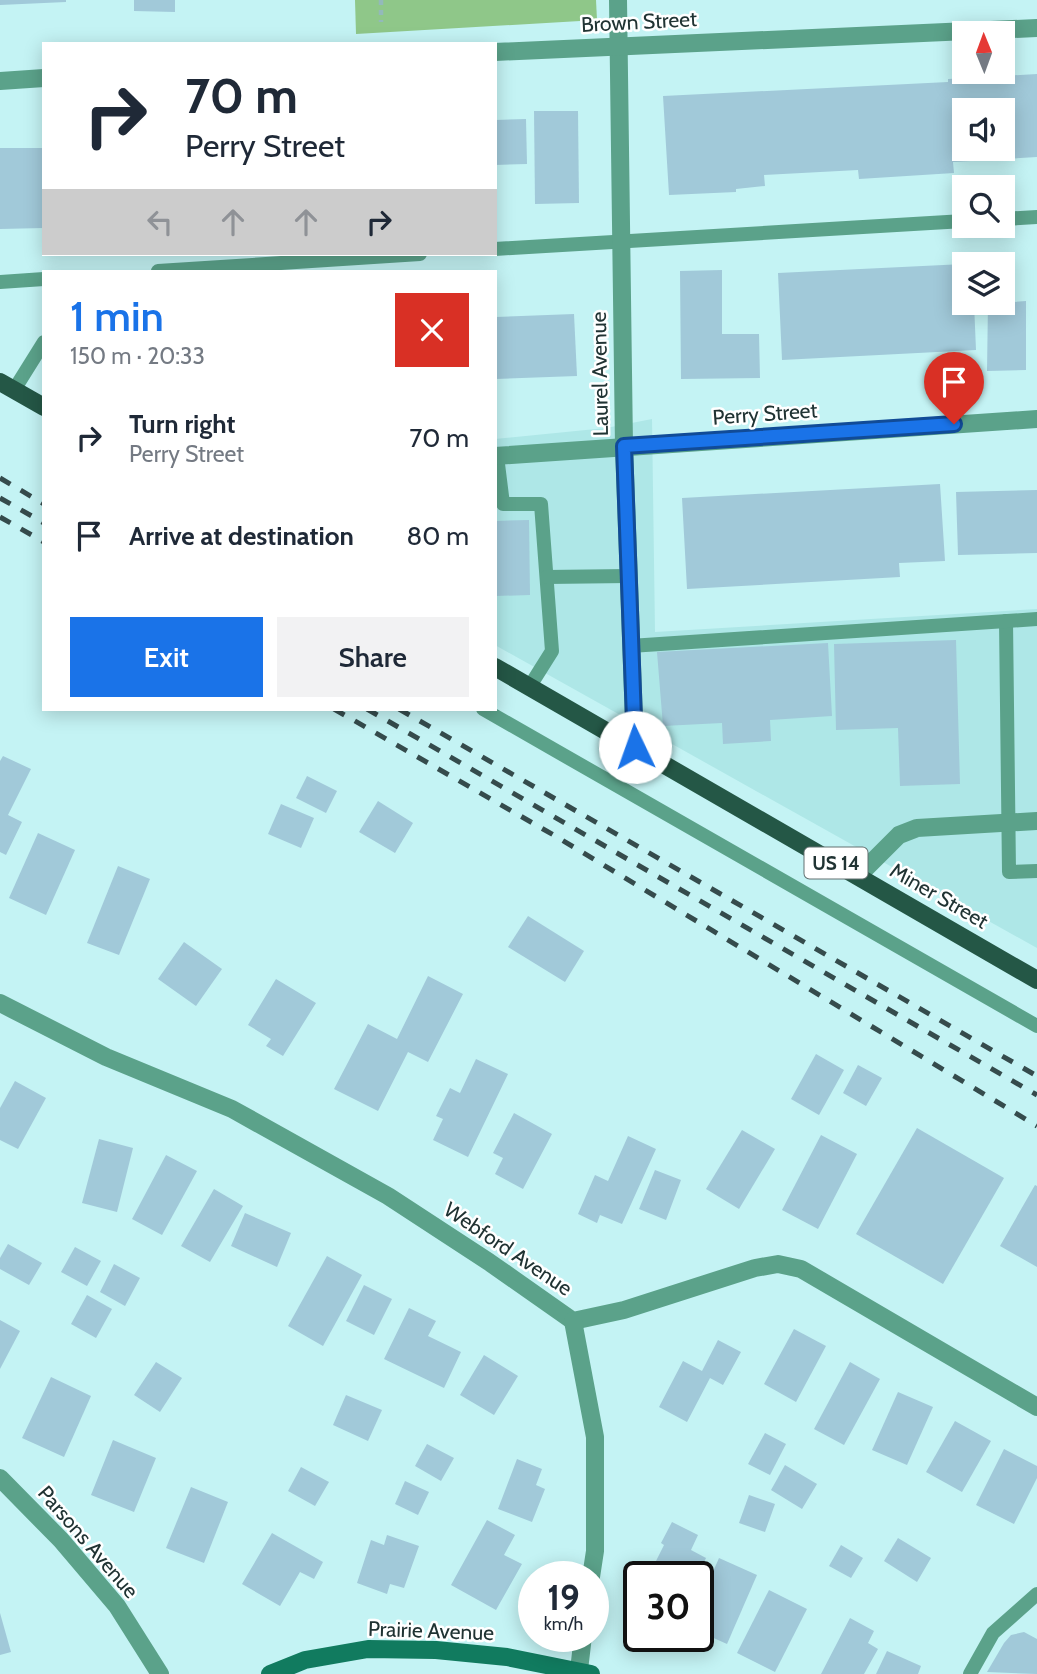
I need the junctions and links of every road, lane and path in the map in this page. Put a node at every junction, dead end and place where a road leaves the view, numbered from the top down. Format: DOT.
graph roads {
  1 [pos="381,0"];
  2 [pos="618,0"];
  3 [pos="381,22"];
  4 [pos="1037,28"];
  5 [pos="619,45"];
  6 [pos="497,52"];
  7 [pos="42,78"];
  8 [pos="0,81"];
  9 [pos="1037,217"];
  10 [pos="1015,218"];
  11 [pos="952,222"];
  12 [pos="621,240"];
  13 [pos="497,249"];
  14 [pos="389,256"];
  15 [pos="173,270"];
  16 [pos="42,279"];
  17 [pos="0,282"];
  18 [pos="42,344"];
  19 [pos="7,386"];
  20 [pos="42,406"];
  21 [pos="1037,419"];
  22 [pos="624,446"];
  23 [pos="497,456"];
  24 [pos="497,463"];
  25 [pos="628,576"];
  26 [pos="547,578"];
  27 [pos="1037,619"];
  28 [pos="1006,621"];
  29 [pos="630,646"];
  30 [pos="497,668"];
  31 [pos="530,686"];
  32 [pos="486,711"];
  33 [pos="635,747"];
  34 [pos="1037,821"];
  35 [pos="1009,823"];
  36 [pos="1037,871"];
  37 [pos="858,876"];
  38 [pos="1037,980"];
  39 [pos="0,1003"];
  40 [pos="1037,1026"];
  41 [pos="573,1321"];
  42 [pos="1037,1407"];
  43 [pos="0,1479"];
  44 [pos="594,1561"];
  45 [pos="1037,1594"];
  46 [pos="584,1652"];
  47 [pos="585,1672"];
  48 [pos="160,1674"];
  49 [pos="270,1674"];
  50 [pos="970,1674"];
  1 -- 3 [label="path"];
  2 -- 5 [label="street, Laurel Avenue"];
  4 -- 5 [label="street, Brown Street"];
  5 -- 6 [label="street, Brown Street"];
  5 -- 12 [label="street, Laurel Avenue"];
  7 -- 8 [label="street"];
  9 -- 10 [label="lane"];
  11 -- 12 [label="lane"];
  12 -- 13 [label="lane"];
  12 -- 22 [label="street, Laurel Avenue"];
  14 -- 15 [label="lane"];
  16 -- 17 [label="lane"];
  18 -- 19 [label="lane"];
  19 -- 20 [label="main road"];
  21 -- 22 [label="street, Perry Street"];
  22 -- 23 [label="street, Perry Street"];
  22 -- 25 [label="street, Laurel Avenue"];
  24 -- 26 [label="lane"];
  25 -- 26 [label="lane"];
  25 -- 29 [label="street, Laurel Avenue"];
  26 -- 31 [label="lane"];
  27 -- 28 [label="lane"];
  28 -- 29 [label="lane"];
  28 -- 35 [label="lane"];
  29 -- 33 [label="street, Laurel Avenue"];
  30 -- 31 [label="main road, US 14"];
  31 -- 33 [label="main road, US 14"];
  32 -- 40 [label="lane"];
  33 -- 37 [label="main road, Miner Street / US 14"];
  34 -- 35 [label="street"];
  35 -- 36 [label="lane"];
  35 -- 37 [label="street"];
  37 -- 38 [label="main road, Miner Street / US 14"];
  39 -- 41 [label="street, Webford Avenue"];
  41 -- 42 [label="street, Webford Avenue"];
  41 -- 44 [label="street"];
  43 -- 48 [label="street, Parsons Avenue"];
  45 -- 50 [label="lane"];
  46 -- 47 [label="street"];
  47 -- 49 [label="street, Prairie Avenue"];
}
